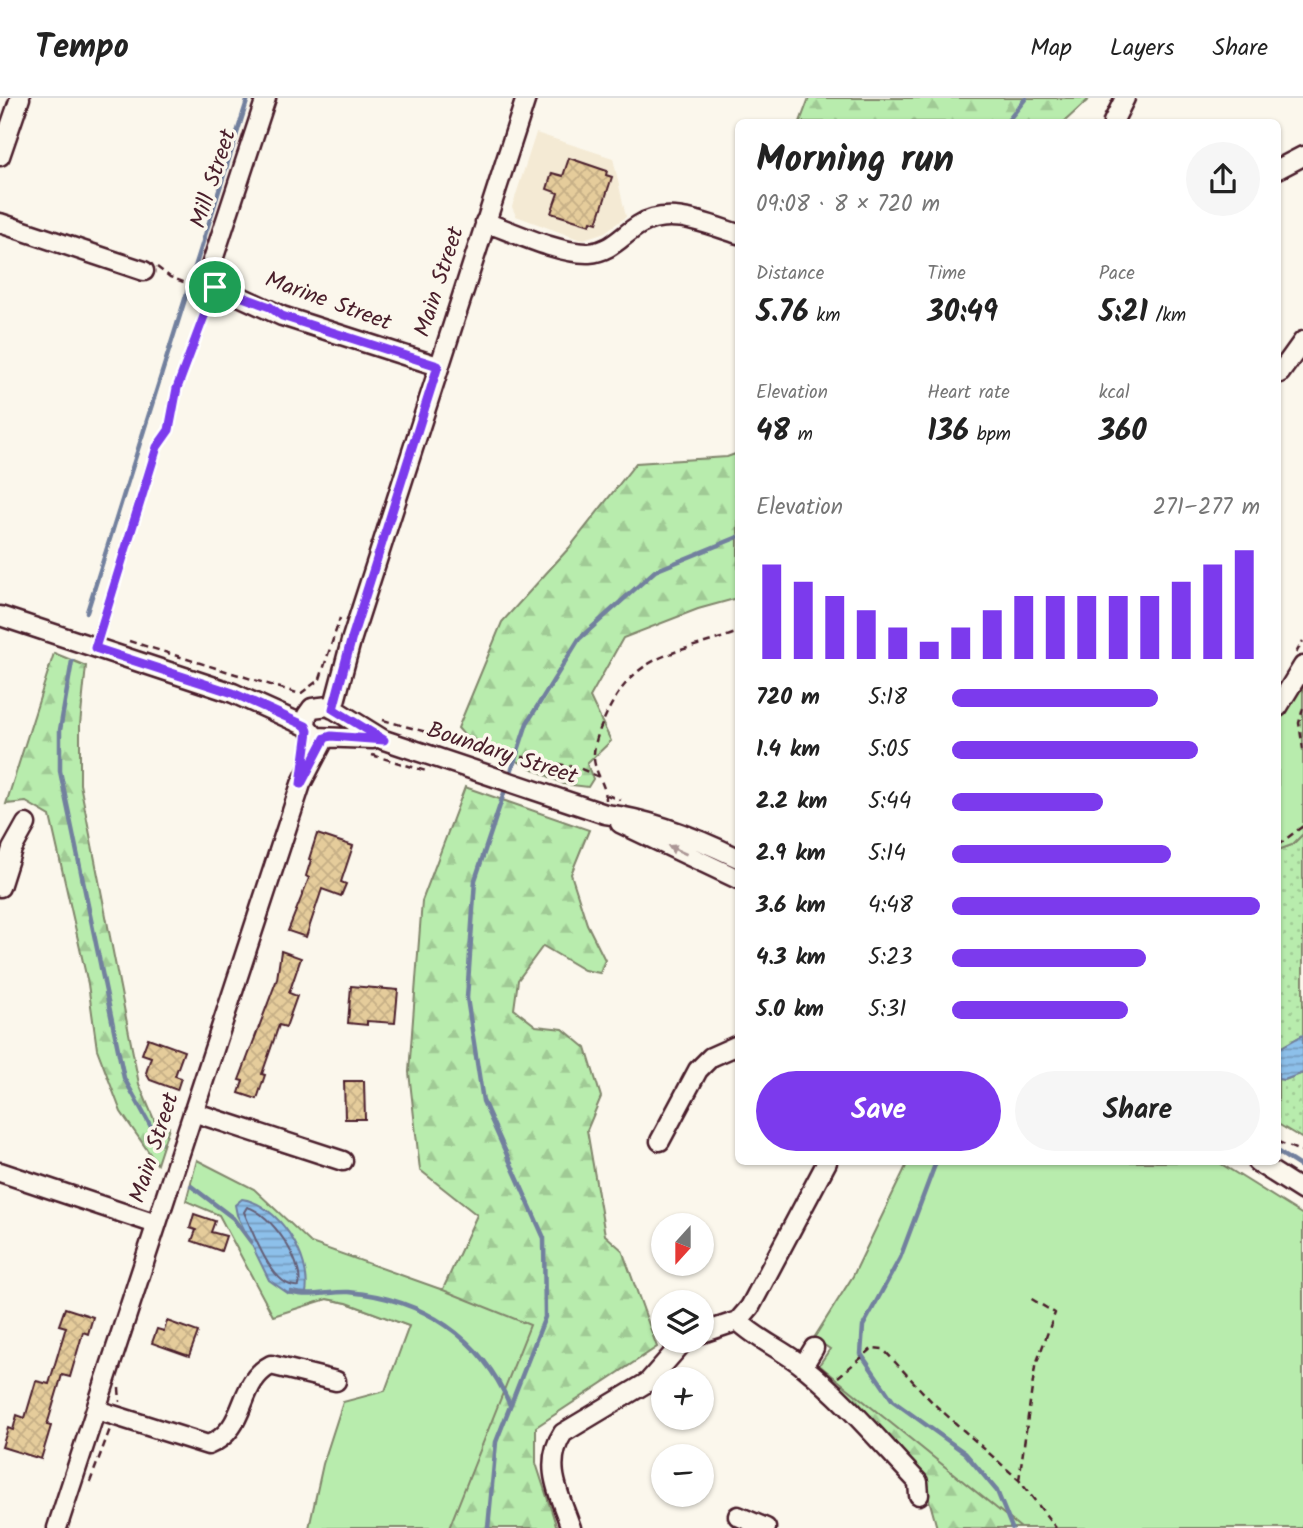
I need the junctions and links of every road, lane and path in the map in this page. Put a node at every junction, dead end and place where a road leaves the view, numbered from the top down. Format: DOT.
graph roads {
  1 [pos="20,98"];
  2 [pos="266,98"];
  3 [pos="526,98"];
  4 [pos="1125,98"];
  5 [pos="1114,119"];
  6 [pos="0,156"];
  7 [pos="1303,156"];
  8 [pos="1281,167"];
  9 [pos="485,222"];
  10 [pos="0,223"];
  11 [pos="735,233"];
  12 [pos="144,271"];
  13 [pos="207,283"];
  14 [pos="1303,341"];
  15 [pos="438,366"];
  16 [pos="1281,372"];
  17 [pos="0,616"];
  18 [pos="340,618"];
  19 [pos="735,633"];
  20 [pos="98,637"];
  21 [pos="118,638"];
  22 [pos="1303,666"];
  23 [pos="1281,702"];
  24 [pos="1303,708"];
  25 [pos="383,720"];
  26 [pos="321,721"];
  27 [pos="1303,749"];
  28 [pos="368,753"];
  29 [pos="427,772"];
  30 [pos="599,777"];
  31 [pos="605,814"];
  32 [pos="26,824"];
  33 [pos="1303,826"];
  34 [pos="1281,843"];
  35 [pos="735,856"];
  36 [pos="735,878"];
  37 [pos="0,887"];
  38 [pos="735,1046"];
  39 [pos="193,1112"];
  40 [pos="660,1141"];
  41 [pos="1281,1143"];
  42 [pos="1303,1152"];
  43 [pos="343,1161"];
  44 [pos="825,1165"];
  45 [pos="1262,1165"];
  46 [pos="0,1172"];
  47 [pos="1303,1191"];
  48 [pos="156,1224"];
  49 [pos="1030,1298"];
  50 [pos="738,1321"];
  51 [pos="714,1329"];
  52 [pos="814,1348"];
  53 [pos="674,1353"];
  54 [pos="803,1366"];
  55 [pos="844,1370"];
  56 [pos="121,1377"];
  57 [pos="336,1381"];
  58 [pos="119,1406"];
  59 [pos="97,1410"];
  60 [pos="111,1426"];
  61 [pos="1019,1480"];
  62 [pos="89,1483"];
  63 [pos="919,1495"];
  64 [pos="738,1517"];
  65 [pos="57,1528"];
  66 [pos="571,1528"];
  67 [pos="766,1528"];
  68 [pos="1056,1528"];
  1 -- 6 [label="street"];
  2 -- 13 [label="street, Mill Street"];
  3 -- 9 [label="street, Main Street"];
  4 -- 5 [label="street"];
  7 -- 8 [label="street"];
  9 -- 11 [label="street"];
  9 -- 15 [label="street, Main Street"];
  10 -- 12 [label="street"];
  12 -- 13 [label="path"];
  13 -- 15 [label="street, Marine Street"];
  13 -- 20 [label="path"];
  14 -- 16 [label="street"];
  15 -- 26 [label="street, Main Street"];
  17 -- 20 [label="street, Boundary Street"];
  18 -- 21 [label="path"];
  19 -- 30 [label="path"];
  20 -- 26 [label="street, Boundary Street"];
  22 -- 23 [label="street"];
  24 -- 27 [label="path"];
  25 -- 30 [label="path"];
  26 -- 31 [label="street, Boundary Street"];
  26 -- 39 [label="street, Main Street"];
  28 -- 29 [label="path"];
  30 -- 31 [label="path"];
  31 -- 35 [label="street, Boundary Street"];
  36 -- 31 [label="street, Boundary Street, one-way"];
  32 -- 37 [label="street"];
  33 -- 34 [label="path"];
  38 -- 40 [label="street"];
  39 -- 43 [label="street"];
  39 -- 48 [label="street, Main Street"];
  41 -- 42 [label="path"];
  44 -- 50 [label="street"];
  45 -- 47 [label="street"];
  46 -- 48 [label="street"];
  48 -- 59 [label="street, Main Street"];
  49 -- 61 [label="path"];
  50 -- 51 [label="street"];
  50 -- 54 [label="street"];
  52 -- 54 [label="street"];
  53 -- 66 [label="street"];
  54 -- 63 [label="street"];
  55 -- 61 [label="path"];
  56 -- 58 [label="path"];
  57 -- 59 [label="street"];
  59 -- 65 [label="street, Main Street"];
  60 -- 62 [label="path"];
  61 -- 68 [label="path"];
  64 -- 67 [label="street"];
}
